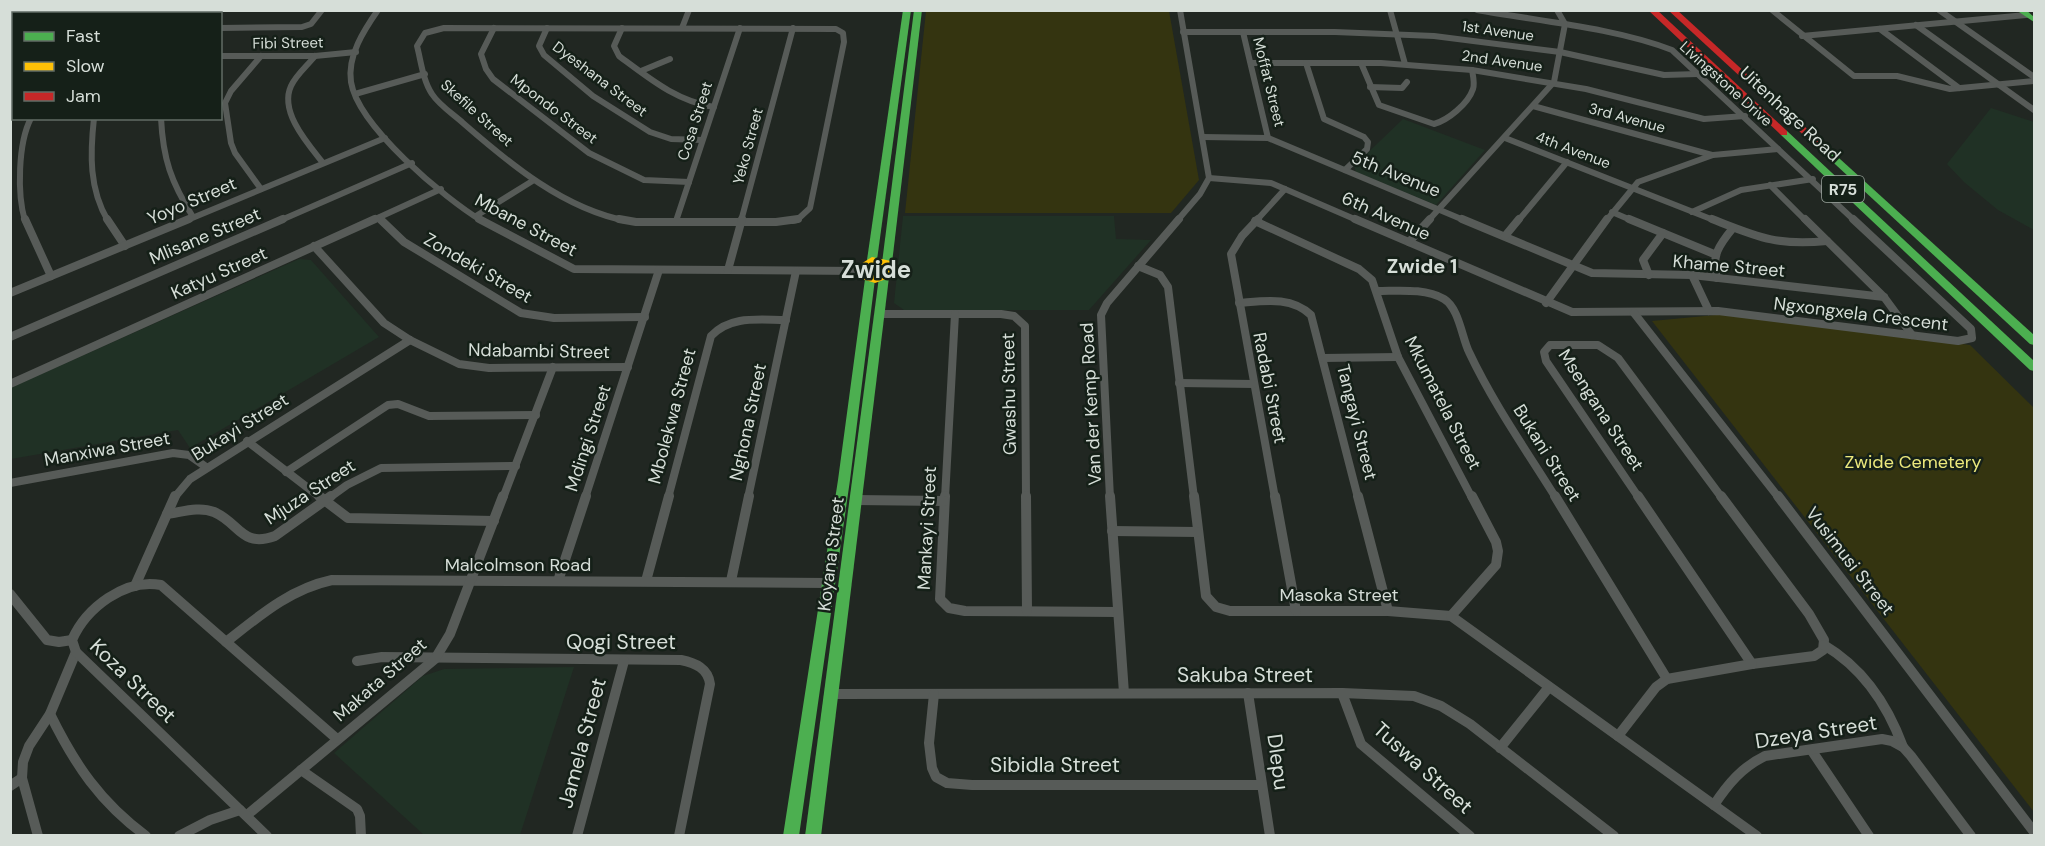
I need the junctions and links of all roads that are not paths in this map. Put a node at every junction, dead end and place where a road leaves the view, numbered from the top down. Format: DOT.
graph roads {
  1 [pos="322,10"];
  2 [pos="378,10"];
  3 [pos="689,10"];
  4 [pos="908,10"];
  5 [pos="918,10"];
  6 [pos="1180,10"];
  7 [pos="1390,10"];
  8 [pos="1477,10"];
  9 [pos="1557,10"];
  10 [pos="1652,10"];
  11 [pos="1672,10"];
  12 [pos="1772,10"];
  13 [pos="1939,10"];
  14 [pos="2027,15"];
  15 [pos="1953,20"];
  16 [pos="1565,24"];
  17 [pos="1916,25"];
  18 [pos="222,28"];
  19 [pos="494,28"];
  20 [pos="547,28"];
  21 [pos="621,28"];
  22 [pos="682,28"];
  23 [pos="740,28"];
  24 [pos="793,28"];
  25 [pos="1880,29"];
  26 [pos="1183,32"];
  27 [pos="1243,32"];
  28 [pos="1396,33"];
  29 [pos="1802,36"];
  30 [pos="356,52"];
  31 [pos="1560,52"];
  32 [pos="222,56"];
  33 [pos="261,56"];
  34 [pos="315,56"];
  35 [pos="670,59"];
  36 [pos="1251,63"];
  37 [pos="1306,63"];
  38 [pos="1361,63"];
  39 [pos="1405,64"];
  40 [pos="1472,70"];
  41 [pos="641,71"];
  42 [pos="425,74"];
  43 [pos="1698,74"];
  44 [pos="2034,79"];
  45 [pos="1407,82"];
  46 [pos="1554,82"];
  47 [pos="1998,84"];
  48 [pos="1370,87"];
  49 [pos="1959,88"];
  50 [pos="355,94"];
  51 [pos="1533,106"];
  52 [pos="714,107"];
  53 [pos="2034,110"];
  54 [pos="1744,116"];
  55 [pos="30,120"];
  56 [pos="94,120"];
  57 [pos="161,120"];
  58 [pos="1203,137"];
  59 [pos="385,138"];
  60 [pos="1268,138"];
  61 [pos="1505,138"];
  62 [pos="702,140"];
  63 [pos="1778,149"];
  64 [pos="1713,155"];
  65 [pos="1568,162"];
  66 [pos="323,163"];
  67 [pos="412,163"];
  68 [pos="1345,170"];
  69 [pos="1209,178"];
  70 [pos="1813,179"];
  71 [pos="534,180"];
  72 [pos="689,182"];
  73 [pos="1770,185"];
  74 [pos="1632,187"];
  75 [pos="261,189"];
  76 [pos="441,189"];
  77 [pos="1285,189"];
  78 [pos="1440,208"];
  79 [pos="1612,212"];
  80 [pos="1692,212"];
  81 [pos="476,216"];
  82 [pos="193,217"];
  83 [pos="379,218"];
  84 [pos="676,221"];
  85 [pos="1255,221"];
  86 [pos="741,222"];
  87 [pos="1733,228"];
  88 [pos="1664,233"];
  89 [pos="1505,236"];
  90 [pos="1827,241"];
  91 [pos="1409,243"];
  92 [pos="125,246"];
  93 [pos="314,246"];
  94 [pos="1714,254"];
  95 [pos="873,260"];
  96 [pos="887,263"];
  97 [pos="1572,264"];
  98 [pos="1138,266"];
  99 [pos="660,270"];
  100 [pos="728,270"];
  101 [pos="796,271"];
  102 [pos="860,271"];
  103 [pos="1649,275"];
  104 [pos="1692,275"];
  105 [pos="51,276"];
  106 [pos="884,277"];
  107 [pos="1717,278"];
  108 [pos="870,279"];
  109 [pos="1377,291"];
  110 [pos="10,293"];
  111 [pos="1884,297"];
  112 [pos="1239,303"];
  113 [pos="1546,303"];
  114 [pos="1709,311"];
  115 [pos="1634,313"];
  116 [pos="879,314"];
  117 [pos="955,314"];
  118 [pos="645,317"];
  119 [pos="786,320"];
  120 [pos="1912,334"];
  121 [pos="10,338"];
  122 [pos="410,340"];
  123 [pos="2034,341"];
  124 [pos="1398,357"];
  125 [pos="1323,358"];
  126 [pos="553,367"];
  127 [pos="628,367"];
  128 [pos="2034,367"];
  129 [pos="1179,382"];
  130 [pos="11,383"];
  131 [pos="1254,384"];
  132 [pos="536,415"];
  133 [pos="247,441"];
  134 [pos="516,466"];
  135 [pos="206,467"];
  136 [pos="286,472"];
  137 [pos="10,483"];
  138 [pos="855,500"];
  139 [pos="324,501"];
  140 [pos="944,501"];
  141 [pos="166,514"];
  142 [pos="494,521"];
  143 [pos="1112,531"];
  144 [pos="1197,532"];
  145 [pos="731,580"];
  146 [pos="558,581"];
  147 [pos="646,581"];
  148 [pos="471,582"];
  149 [pos="828,583"];
  150 [pos="135,586"];
  151 [pos="10,594"];
  152 [pos="1027,611"];
  153 [pos="1296,611"];
  154 [pos="1388,611"];
  155 [pos="1117,612"];
  156 [pos="1451,615"];
  157 [pos="72,640"];
  158 [pos="226,642"];
  159 [pos="1824,643"];
  160 [pos="76,652"];
  161 [pos="435,659"];
  162 [pos="357,661"];
  163 [pos="624,661"];
  164 [pos="1752,664"];
  165 [pos="1667,679"];
  166 [pos="1549,687"];
  167 [pos="1124,693"];
  168 [pos="1248,693"];
  169 [pos="1342,693"];
  170 [pos="831,694"];
  171 [pos="934,694"];
  172 [pos="50,714"];
  173 [pos="1618,736"];
  174 [pos="337,739"];
  175 [pos="1903,747"];
  176 [pos="1500,748"];
  177 [pos="1812,751"];
  178 [pos="301,770"];
  179 [pos="22,778"];
  180 [pos="1262,785"];
  181 [pos="10,786"];
  182 [pos="1714,805"];
  183 [pos="244,812"];
  184 [pos="2034,832"];
  185 [pos="263,834"];
  186 [pos="38,836"];
  187 [pos="146,836"];
  188 [pos="179,836"];
  189 [pos="361,836"];
  190 [pos="578,836"];
  191 [pos="679,836"];
  192 [pos="791,836"];
  193 [pos="813,836"];
  194 [pos="1270,836"];
  195 [pos="1470,836"];
  196 [pos="1614,836"];
  197 [pos="1757,836"];
  198 [pos="1869,836"];
  199 [pos="1971,836"];
  1 -- 18 [label="street"];
  2 -- 30 [label="street, Mbane Street"];
  3 -- 22 [label="street"];
  4 -- 95 [label="main road"];
  5 -- 96 [label="main road, Koyana Street"];
  6 -- 26 [label="street"];
  7 -- 28 [label="street"];
  8 -- 16 [label="street, Livingstone Drive"];
  9 -- 16 [label="street"];
  10 -- 128 [label="main road, Uitenhage Road / R75"];
  11 -- 123 [label="main road, Uitenhage Road / R75"];
  12 -- 29 [label="street"];
  13 -- 15 [label="street"];
  14 -- 15 [label="street"];
  15 -- 17 [label="street"];
  15 -- 44 [label="street"];
  16 -- 31 [label="street"];
  16 -- 43 [label="street, Livingstone Drive"];
  17 -- 25 [label="street"];
  17 -- 47 [label="street"];
  19 -- 20 [label="street, Skefile Street"];
  19 -- 42 [label="street, Skefile Street"];
  19 -- 72 [label="street, Mpondo Street"];
  20 -- 21 [label="street, Skefile Street"];
  20 -- 62 [label="street, Dyeshana Street"];
  21 -- 22 [label="street, Skefile Street"];
  21 -- 41 [label="street"];
  22 -- 23 [label="street, Skefile Street"];
  23 -- 24 [label="street, Skefile Street"];
  23 -- 52 [label="street, Cosa Street"];
  24 -- 86 [label="street, Yeko Street"];
  24 -- 86 [label="street, Skefile Street"];
  25 -- 29 [label="street"];
  25 -- 49 [label="street"];
  26 -- 27 [label="street, 1st Avenue"];
  26 -- 58 [label="street"];
  27 -- 28 [label="street, 1st Avenue"];
  27 -- 36 [label="street, Moffat Street"];
  28 -- 31 [label="street, 1st Avenue"];
  28 -- 39 [label="street"];
  29 -- 49 [label="street"];
  30 -- 34 [label="street, Fibi Street"];
  30 -- 50 [label="street, Mbane Street"];
  31 -- 43 [label="street, 1st Avenue"];
  31 -- 46 [label="street"];
  32 -- 33 [label="street, Fibi Street"];
  33 -- 34 [label="street, Fibi Street"];
  33 -- 75 [label="street"];
  34 -- 66 [label="street"];
  35 -- 41 [label="street"];
  36 -- 37 [label="street, 2nd Avenue"];
  36 -- 60 [label="street, Moffat Street"];
  37 -- 38 [label="street, 2nd Avenue"];
  37 -- 68 [label="street"];
  38 -- 39 [label="street, 2nd Avenue"];
  38 -- 48 [label="street"];
  39 -- 40 [label="street, 2nd Avenue"];
  40 -- 46 [label="street, 2nd Avenue"];
  40 -- 48 [label="street"];
  41 -- 52 [label="street"];
  42 -- 50 [label="street"];
  42 -- 71 [label="street, Skefile Street"];
  43 -- 54 [label="street, Livingstone Drive"];
  44 -- 47 [label="street"];
  45 -- 48 [label="street"];
  46 -- 51 [label="street"];
  46 -- 54 [label="street, 2nd Avenue"];
  47 -- 49 [label="street"];
  47 -- 53 [label="street"];
  50 -- 59 [label="street, Mbane Street"];
  51 -- 61 [label="street"];
  51 -- 64 [label="street, 3rd Avenue"];
  52 -- 62 [label="street, Cosa Street"];
  54 -- 63 [label="street, Livingstone Drive"];
  55 -- 105 [label="street"];
  56 -- 92 [label="street"];
  57 -- 82 [label="street"];
  58 -- 60 [label="street, 5th Avenue"];
  58 -- 69 [label="street"];
  59 -- 66 [label="street, Yoyo Street"];
  59 -- 67 [label="street, Mbane Street"];
  60 -- 68 [label="street, 5th Avenue"];
  61 -- 65 [label="street, 4th Avenue"];
  61 -- 78 [label="street"];
  62 -- 72 [label="street, Cosa Street"];
  63 -- 64 [label="street"];
  63 -- 70 [label="street, Ngxongxela Crescent"];
  64 -- 74 [label="street"];
  65 -- 74 [label="street, 4th Avenue"];
  65 -- 89 [label="street"];
  66 -- 75 [label="street, Yoyo Street"];
  67 -- 76 [label="street, Mbane Street"];
  67 -- 121 [label="street, Mlisane Street"];
  68 -- 78 [label="street, 5th Avenue"];
  69 -- 77 [label="street, 6th Avenue"];
  69 -- 98 [label="street, Van der Kemp Road"];
  70 -- 73 [label="street"];
  70 -- 120 [label="street, Ngxongxela Crescent"];
  71 -- 81 [label="street"];
  71 -- 84 [label="street, Skefile Street"];
  72 -- 84 [label="street, Cosa Street"];
  73 -- 80 [label="street"];
  73 -- 90 [label="street"];
  74 -- 79 [label="street"];
  74 -- 80 [label="street, 4th Avenue"];
  75 -- 82 [label="street, Yoyo Street"];
  76 -- 81 [label="street, Mbane Street"];
  76 -- 83 [label="street, Katyu Street"];
  77 -- 85 [label="street, Radabi Street"];
  77 -- 91 [label="street, 6th Avenue"];
  78 -- 89 [label="street, 5th Avenue"];
  78 -- 91 [label="street"];
  79 -- 88 [label="street"];
  79 -- 97 [label="street"];
  80 -- 87 [label="street, 4th Avenue"];
  81 -- 99 [label="street, Mbane Street"];
  82 -- 92 [label="street, Yoyo Street"];
  83 -- 93 [label="street, Katyu Street"];
  83 -- 118 [label="street, Zondeki Street"];
  84 -- 86 [label="street, Skefile Street"];
  85 -- 109 [label="street, Mkumatela Street"];
  85 -- 112 [label="street, Radabi Street"];
  86 -- 100 [label="street, Yeko Street"];
  87 -- 90 [label="street, 4th Avenue"];
  87 -- 94 [label="street"];
  88 -- 94 [label="street"];
  88 -- 103 [label="street"];
  89 -- 97 [label="street, 5th Avenue"];
  90 -- 111 [label="street"];
  91 -- 113 [label="street, 6th Avenue"];
  92 -- 105 [label="street, Yoyo Street"];
  93 -- 122 [label="street, Ndabambi Street"];
  93 -- 130 [label="street, Katyu Street"];
  94 -- 107 [label="street"];
  95 -- 96 [label="main road"];
  95 -- 102 [label="main road"];
  96 -- 106 [label="main road, Koyana Street"];
  97 -- 103 [label="street, Khame Street"];
  97 -- 113 [label="street"];
  98 -- 129 [label="street, Masoka Street"];
  98 -- 143 [label="street, Van der Kemp Road"];
  99 -- 100 [label="street, Mbane Street"];
  99 -- 118 [label="street, Mdingi Street"];
  100 -- 101 [label="street, Mbane Street"];
  101 -- 102 [label="street, Mbane Street"];
  101 -- 119 [label="street, Nghona Street"];
  102 -- 108 [label="main road"];
  103 -- 104 [label="street, Khame Street"];
  104 -- 107 [label="street, Khame Street"];
  104 -- 114 [label="street"];
  105 -- 110 [label="street, Yoyo Street"];
  106 -- 108 [label="main road"];
  106 -- 116 [label="main road, Koyana Street"];
  107 -- 111 [label="street, Khame Street"];
  108 -- 149 [label="main road, Koyana Street"];
  109 -- 124 [label="street, Mkumatela Street"];
  109 -- 165 [label="street, Bukani Street"];
  111 -- 120 [label="street"];
  112 -- 125 [label="street, Tangayi Street"];
  112 -- 131 [label="street, Radabi Street"];
  113 -- 115 [label="street, Ngxongxela Crescent"];
  114 -- 115 [label="street, Ngxongxela Crescent"];
  114 -- 120 [label="street, Ngxongxela Crescent"];
  115 -- 184 [label="street, Vusimusi Street"];
  116 -- 117 [label="street, Gwashu Street"];
  116 -- 138 [label="main road, Koyana Street"];
  117 -- 140 [label="street, Mankayi Street"];
  117 -- 152 [label="street, Gwashu Street"];
  118 -- 127 [label="street, Mdingi Street"];
  119 -- 145 [label="street, Nghona Street"];
  119 -- 147 [label="street, Mbolekwa Street"];
  122 -- 126 [label="street, Ndabambi Street"];
  122 -- 133 [label="street, Bukayi Street"];
  124 -- 125 [label="street"];
  124 -- 156 [label="street, Mkumatela Street"];
  125 -- 154 [label="street, Tangayi Street"];
  126 -- 127 [label="street, Ndabambi Street"];
  126 -- 132 [label="street, Makata Street"];
  127 -- 146 [label="street, Mdingi Street"];
  129 -- 131 [label="street"];
  129 -- 144 [label="street, Masoka Street"];
  131 -- 153 [label="street, Radabi Street"];
  132 -- 134 [label="street, Makata Street"];
  132 -- 136 [label="street"];
  133 -- 135 [label="street, Bukayi Street"];
  133 -- 136 [label="street"];
  134 -- 139 [label="street, Mjuza Street"];
  134 -- 142 [label="street, Makata Street"];
  135 -- 137 [label="street, Manxiwa Street"];
  135 -- 141 [label="street, Bukayi Street"];
  136 -- 139 [label="street"];
  138 -- 140 [label="street"];
  138 -- 170 [label="main road, Koyana Street"];
  139 -- 141 [label="street, Mjuza Street"];
  139 -- 142 [label="street"];
  140 -- 152 [label="street, Mankayi Street"];
  141 -- 150 [label="street, Bukayi Street"];
  142 -- 148 [label="street, Makata Street"];
  143 -- 144 [label="street"];
  143 -- 155 [label="street, Van der Kemp Road"];
  144 -- 153 [label="street, Masoka Street"];
  145 -- 147 [label="street, Malcolmson Road"];
  145 -- 149 [label="street, Malcolmson Road"];
  146 -- 147 [label="street, Malcolmson Road"];
  146 -- 148 [label="street, Malcolmson Road"];
  148 -- 158 [label="street, Malcolmson Road"];
  148 -- 161 [label="street, Makata Street"];
  149 -- 192 [label="main road, Koyana Street"];
  150 -- 157 [label="street, Koza Street"];
  150 -- 158 [label="street, Koza Street"];
  151 -- 157 [label="street"];
  152 -- 155 [label="street, Mankayi Street"];
  153 -- 154 [label="street, Masoka Street"];
  154 -- 156 [label="street, Masoka Street"];
  155 -- 167 [label="street, Van der Kemp Road"];
  156 -- 166 [label="street"];
  157 -- 160 [label="street, Koza Street"];
  158 -- 174 [label="street, Koza Street"];
  159 -- 164 [label="street"];
  159 -- 164 [label="street, Msengana Street"];
  159 -- 175 [label="street"];
  160 -- 172 [label="street"];
  160 -- 183 [label="street, Koza Street"];
  161 -- 162 [label="street, Qogi Street"];
  161 -- 163 [label="street, Qogi Street"];
  161 -- 174 [label="street, Makata Street"];
  163 -- 190 [label="street, Jamela Street"];
  163 -- 191 [label="street, Qogi Street"];
  164 -- 165 [label="street"];
  165 -- 173 [label="street"];
  166 -- 173 [label="street"];
  166 -- 176 [label="street"];
  167 -- 168 [label="street, Sakuba Street"];
  167 -- 171 [label="street, Sakuba Street"];
  168 -- 169 [label="street, Sakuba Street"];
  168 -- 180 [label="street, Dlepu"];
  169 -- 176 [label="street, Sakuba Street"];
  169 -- 195 [label="street, Tuswa Street"];
  170 -- 171 [label="street, Sakuba Street"];
  170 -- 193 [label="main road, Koyana Street"];
  171 -- 180 [label="street, Sibidla Street"];
  172 -- 179 [label="street"];
  172 -- 187 [label="street"];
  173 -- 182 [label="street"];
  174 -- 178 [label="street, Makata Street"];
  175 -- 177 [label="street, Dzeya Street"];
  175 -- 199 [label="street, Dzeya Street"];
  176 -- 196 [label="street, Sakuba Street"];
  177 -- 182 [label="street, Dzeya Street"];
  177 -- 198 [label="street"];
  178 -- 183 [label="street, Makata Street"];
  178 -- 189 [label="street"];
  179 -- 181 [label="street"];
  179 -- 186 [label="street"];
  180 -- 194 [label="street, Dlepu"];
  182 -- 197 [label="street"];
  183 -- 185 [label="street, Koza Street"];
  183 -- 188 [label="street"];
}
